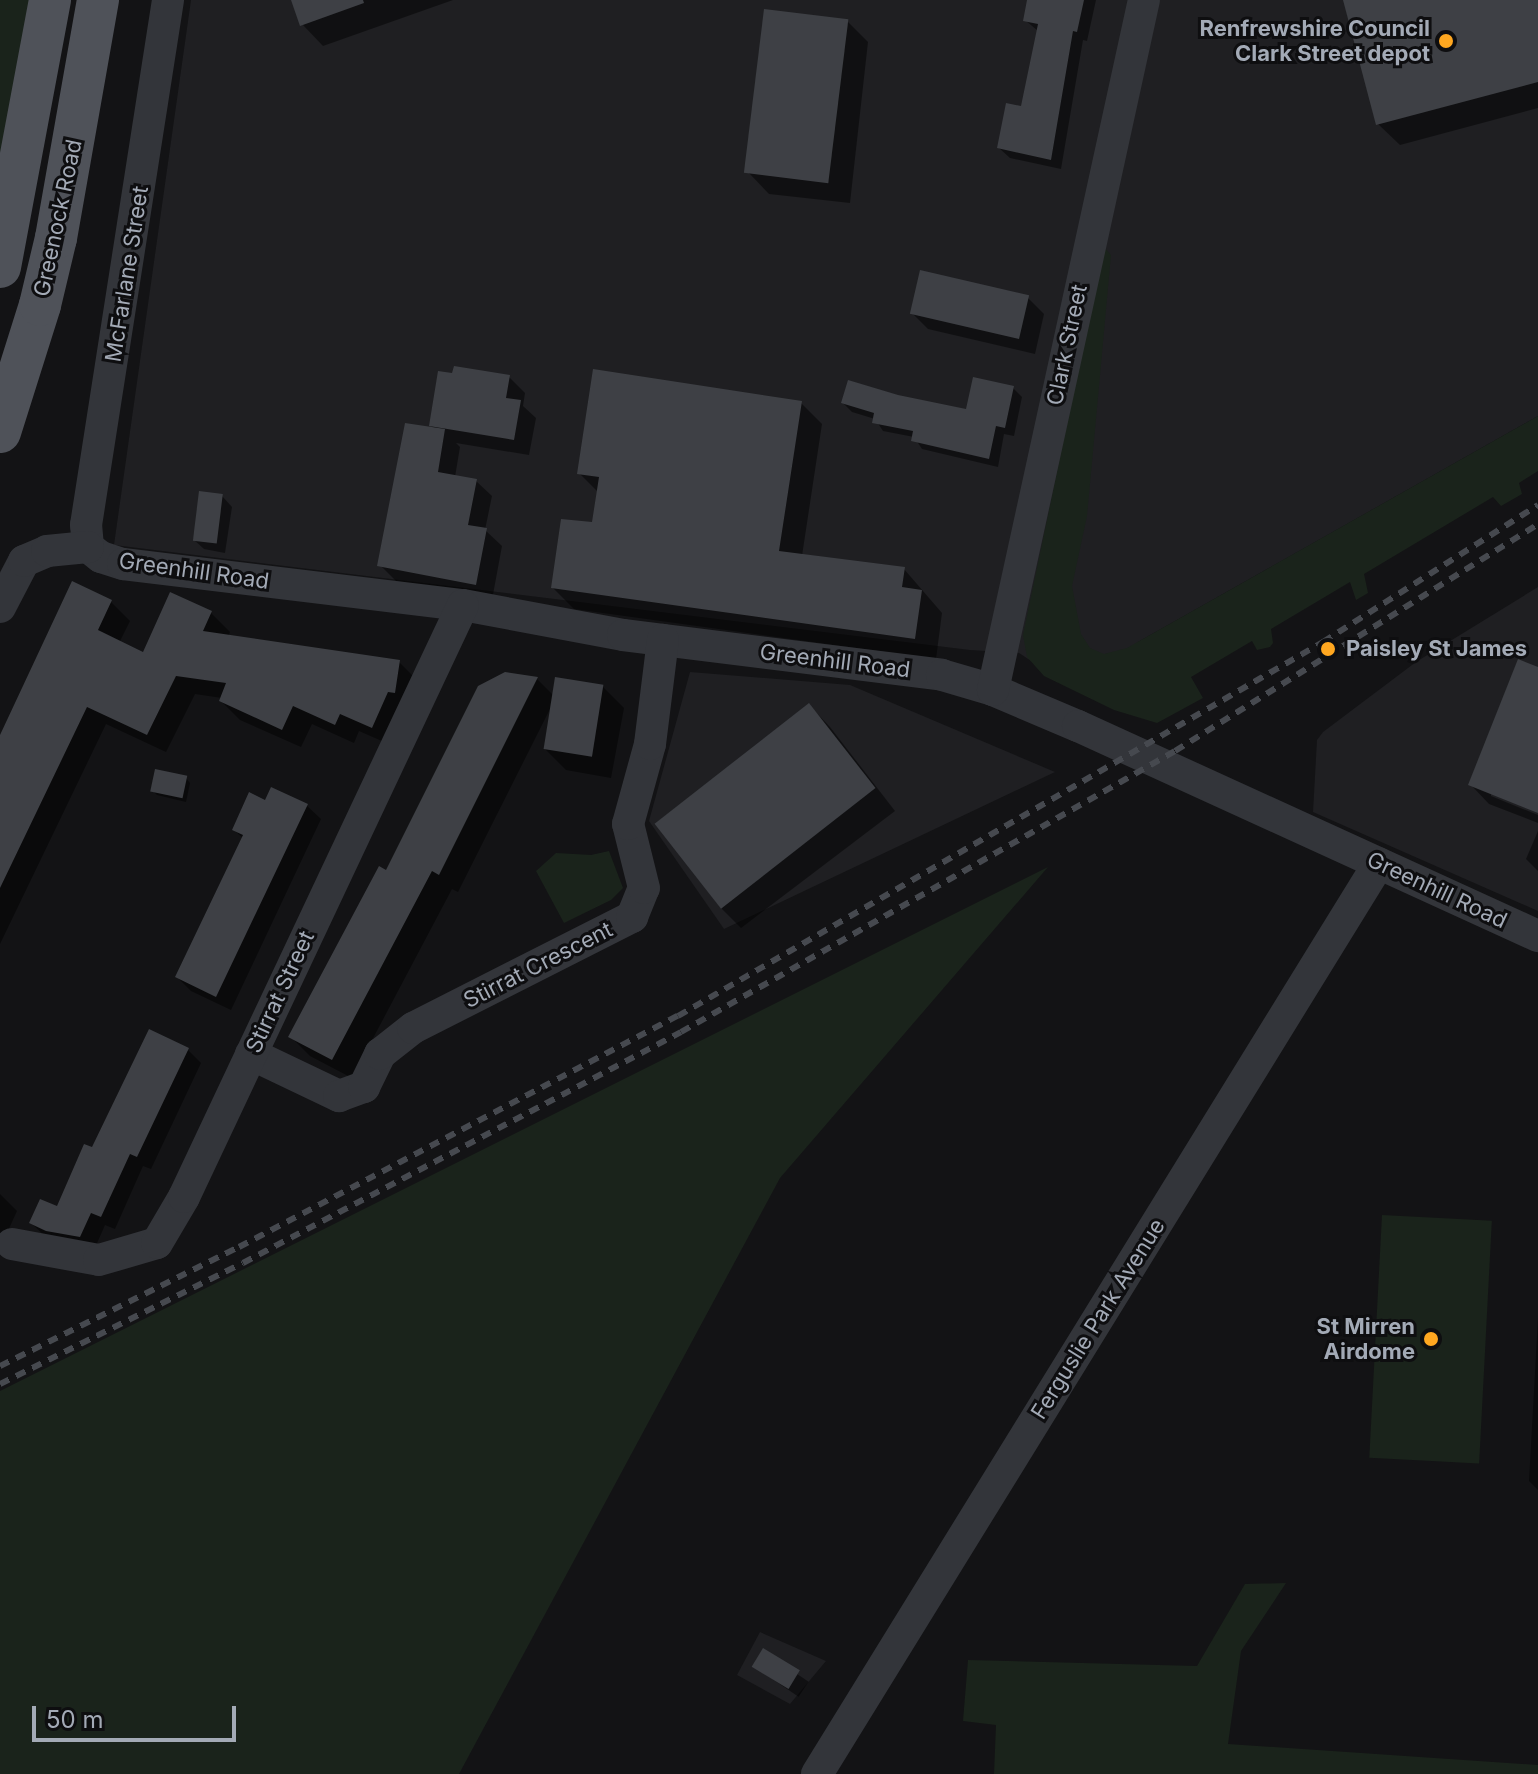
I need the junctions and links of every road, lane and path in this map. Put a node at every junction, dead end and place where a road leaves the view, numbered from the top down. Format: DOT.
graph roads {
  1 [pos="50,0"];
  2 [pos="98,0"];
  3 [pos="168,0"];
  4 [pos="1144,0"];
  5 [pos="0,267"];
  6 [pos="0,432"];
  7 [pos="88,547"];
  8 [pos="463,605"];
  9 [pos="0,607"];
  10 [pos="663,640"];
  11 [pos="993,690"];
  12 [pos="1379,863"];
  13 [pos="1538,936"];
  14 [pos="251,1054"];
  15 [pos="12,1244"];
  16 [pos="817,1774"];
  1 -- 5 [label="main road, Greenock Road"];
  2 -- 6 [label="main road, Greenock Road"];
  3 -- 7 [label="street, McFarlane Street"];
  4 -- 11 [label="street, Clark Street"];
  7 -- 8 [label="street, Greenhill Road"];
  7 -- 9 [label="street"];
  8 -- 10 [label="street, Greenhill Road"];
  8 -- 14 [label="street, Stirrat Street"];
  10 -- 11 [label="street, Greenhill Road"];
  10 -- 14 [label="street, Stirrat Crescent"];
  11 -- 12 [label="street, Greenhill Road"];
  12 -- 13 [label="street, Greenhill Road"];
  12 -- 16 [label="street, Ferguslie Park Avenue"];
  14 -- 15 [label="street, Stirrat Street"];
}
